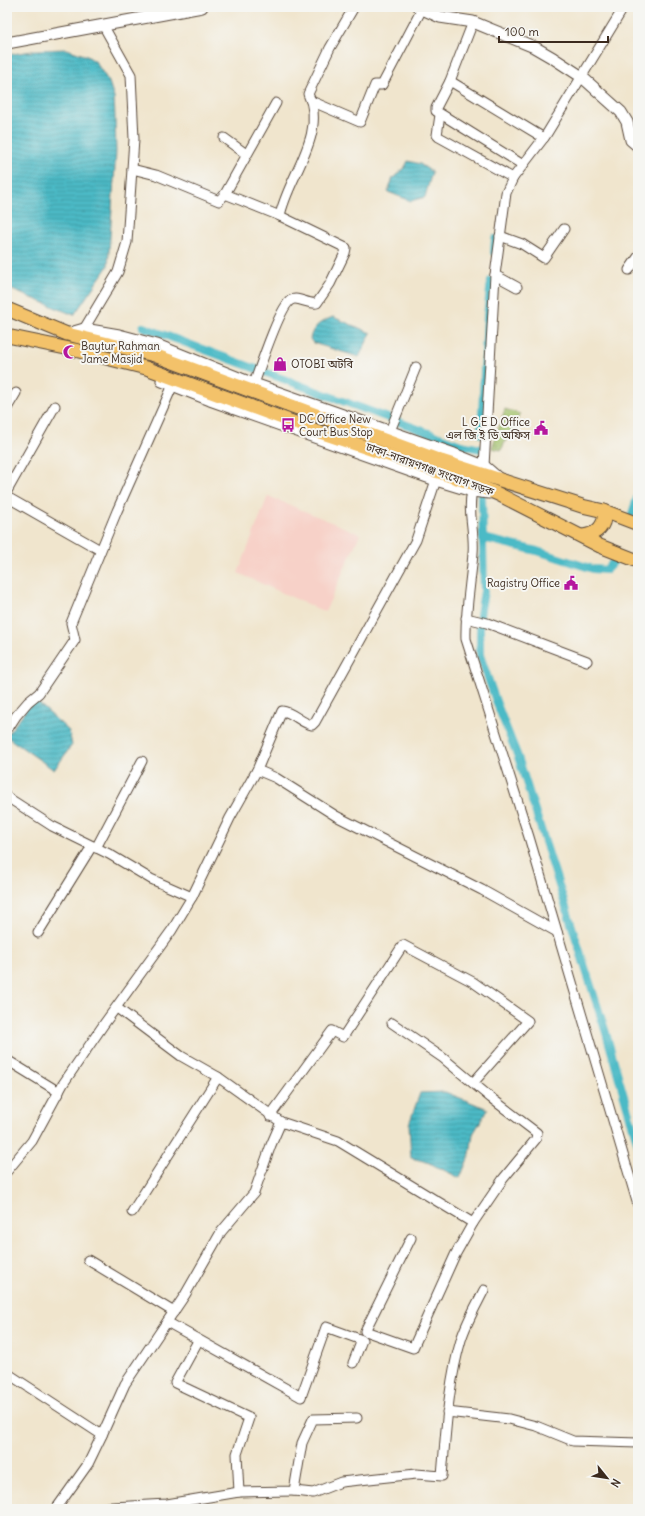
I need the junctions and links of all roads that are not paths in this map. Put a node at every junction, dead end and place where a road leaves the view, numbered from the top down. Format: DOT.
graph roads {
  1 [pos="202,7"];
  2 [pos="354,7"];
  3 [pos="624,7"];
  4 [pos="420,8"];
  5 [pos="164,10"];
  6 [pos="473,22"];
  7 [pos="103,25"];
  8 [pos="7,43"];
  9 [pos="582,77"];
  10 [pos="450,81"];
  11 [pos="311,101"];
  12 [pos="276,103"];
  13 [pos="440,115"];
  14 [pos="224,138"];
  15 [pos="544,138"];
  16 [pos="638,146"];
  17 [pos="246,154"];
  18 [pos="523,165"];
  19 [pos="132,169"];
  20 [pos="513,178"];
  21 [pos="225,194"];
  22 [pos="280,216"];
  23 [pos="564,230"];
  24 [pos="500,236"];
  25 [pos="638,256"];
  26 [pos="629,270"];
  27 [pos="495,275"];
  28 [pos="517,287"];
  29 [pos="7,309"];
  30 [pos="84,329"];
  31 [pos="67,334"];
  32 [pos="7,336"];
  33 [pos="116,359"];
  34 [pos="416,367"];
  35 [pos="256,380"];
  36 [pos="173,384"];
  37 [pos="16,393"];
  38 [pos="55,406"];
  39 [pos="7,408"];
  40 [pos="391,429"];
  41 [pos="484,466"];
  42 [pos="436,480"];
  43 [pos="501,488"];
  44 [pos="7,491"];
  45 [pos="472,491"];
  46 [pos="7,497"];
  47 [pos="604,511"];
  48 [pos="638,524"];
  49 [pos="583,536"];
  50 [pos="100,550"];
  51 [pos="638,560"];
  52 [pos="466,618"];
  53 [pos="587,661"];
  54 [pos="7,730"];
  55 [pos="142,761"];
  56 [pos="257,770"];
  57 [pos="10,798"];
  58 [pos="7,808"];
  59 [pos="94,847"];
  60 [pos="192,897"];
  61 [pos="557,932"];
  62 [pos="38,933"];
  63 [pos="116,1008"];
  64 [pos="392,1023"];
  65 [pos="7,1060"];
  66 [pos="218,1077"];
  67 [pos="473,1083"];
  68 [pos="59,1092"];
  69 [pos="270,1116"];
  70 [pos="281,1122"];
  71 [pos="7,1171"];
  72 [pos="638,1205"];
  73 [pos="132,1212"];
  74 [pos="472,1224"];
  75 [pos="411,1238"];
  76 [pos="88,1260"];
  77 [pos="484,1290"];
  78 [pos="174,1312"];
  79 [pos="167,1322"];
  80 [pos="198,1341"];
  81 [pos="353,1363"];
  82 [pos="7,1373"];
  83 [pos="447,1412"];
  84 [pos="357,1418"];
  85 [pos="102,1435"];
  86 [pos="638,1443"];
  87 [pos="294,1491"];
  88 [pos="239,1492"];
  89 [pos="95,1508"];
  90 [pos="56,1509"];
  1 -- 5 [label="street"];
  2 -- 11 [label="street"];
  3 -- 9 [label="street"];
  4 -- 6 [label="street"];
  4 -- 11 [label="street"];
  5 -- 7 [label="street"];
  6 -- 9 [label="street"];
  6 -- 10 [label="street"];
  7 -- 8 [label="street"];
  7 -- 19 [label="street"];
  9 -- 15 [label="street"];
  9 -- 16 [label="street"];
  10 -- 13 [label="street"];
  10 -- 15 [label="street"];
  11 -- 22 [label="street"];
  12 -- 17 [label="street"];
  13 -- 18 [label="street"];
  13 -- 20 [label="street"];
  14 -- 17 [label="street"];
  15 -- 18 [label="street"];
  17 -- 21 [label="street"];
  18 -- 20 [label="street"];
  19 -- 21 [label="street"];
  19 -- 30 [label="street"];
  20 -- 24 [label="street"];
  21 -- 22 [label="street"];
  22 -- 35 [label="street"];
  23 -- 24 [label="street"];
  24 -- 27 [label="street"];
  25 -- 26 [label="street"];
  27 -- 28 [label="street"];
  27 -- 41 [label="street"];
  29 -- 31 [label="main road, ঢাকা-নারায়ণগঞ্জ সংযোগ সড়ক"];
  30 -- 31 [label="street"];
  30 -- 35 [label="street"];
  31 -- 43 [label="main road, ঢাকা-নারায়ণগঞ্জ সংযোগ সড়ক"];
  32 -- 33 [label="main road, ঢাকা-নারায়ণগঞ্জ সংযোগ সড়ক"];
  33 -- 36 [label="street"];
  33 -- 43 [label="main road, ঢাকা-নারায়ণগঞ্জ সংযোগ সড়ক"];
  34 -- 40 [label="street"];
  35 -- 40 [label="street"];
  36 -- 42 [label="street"];
  36 -- 50 [label="street"];
  37 -- 39 [label="street"];
  38 -- 44 [label="street"];
  40 -- 41 [label="street"];
  41 -- 43 [label="street"];
  42 -- 45 [label="street"];
  42 -- 56 [label="street"];
  43 -- 45 [label="street"];
  43 -- 47 [label="main road, ঢাকা-নারায়ণগঞ্জ সংযোগ সড়ক"];
  43 -- 49 [label="main road, ঢাকা-নারায়ণগঞ্জ সংযোগ সড়ক"];
  45 -- 52 [label="street"];
  46 -- 50 [label="street"];
  47 -- 48 [label="main road, ঢাকা-নারায়ণগঞ্জ সংযোগ সড়ক"];
  47 -- 49 [label="main road"];
  49 -- 51 [label="main road, ঢাকা-নারায়ণগঞ্জ সংযোগ সড়ক"];
  50 -- 54 [label="street"];
  52 -- 53 [label="street"];
  52 -- 61 [label="street"];
  55 -- 59 [label="street"];
  56 -- 60 [label="street"];
  56 -- 61 [label="street"];
  57 -- 58 [label="street"];
  57 -- 59 [label="street"];
  59 -- 60 [label="street"];
  59 -- 62 [label="street"];
  60 -- 63 [label="street"];
  61 -- 72 [label="street"];
  63 -- 66 [label="street"];
  63 -- 68 [label="street"];
  64 -- 67 [label="street"];
  65 -- 68 [label="street"];
  66 -- 69 [label="street"];
  66 -- 73 [label="street"];
  67 -- 69 [label="street"];
  67 -- 74 [label="street"];
  68 -- 71 [label="street"];
  69 -- 70 [label="street"];
  70 -- 74 [label="street"];
  70 -- 78 [label="street"];
  74 -- 75 [label="street"];
  76 -- 78 [label="street"];
  77 -- 83 [label="street"];
  78 -- 79 [label="street"];
  79 -- 80 [label="street"];
  79 -- 85 [label="street"];
  80 -- 81 [label="street"];
  80 -- 88 [label="street"];
  82 -- 85 [label="street"];
  83 -- 86 [label="street"];
  83 -- 87 [label="street"];
  84 -- 87 [label="street"];
  85 -- 90 [label="street"];
  87 -- 88 [label="street"];
  88 -- 89 [label="street"];
}
